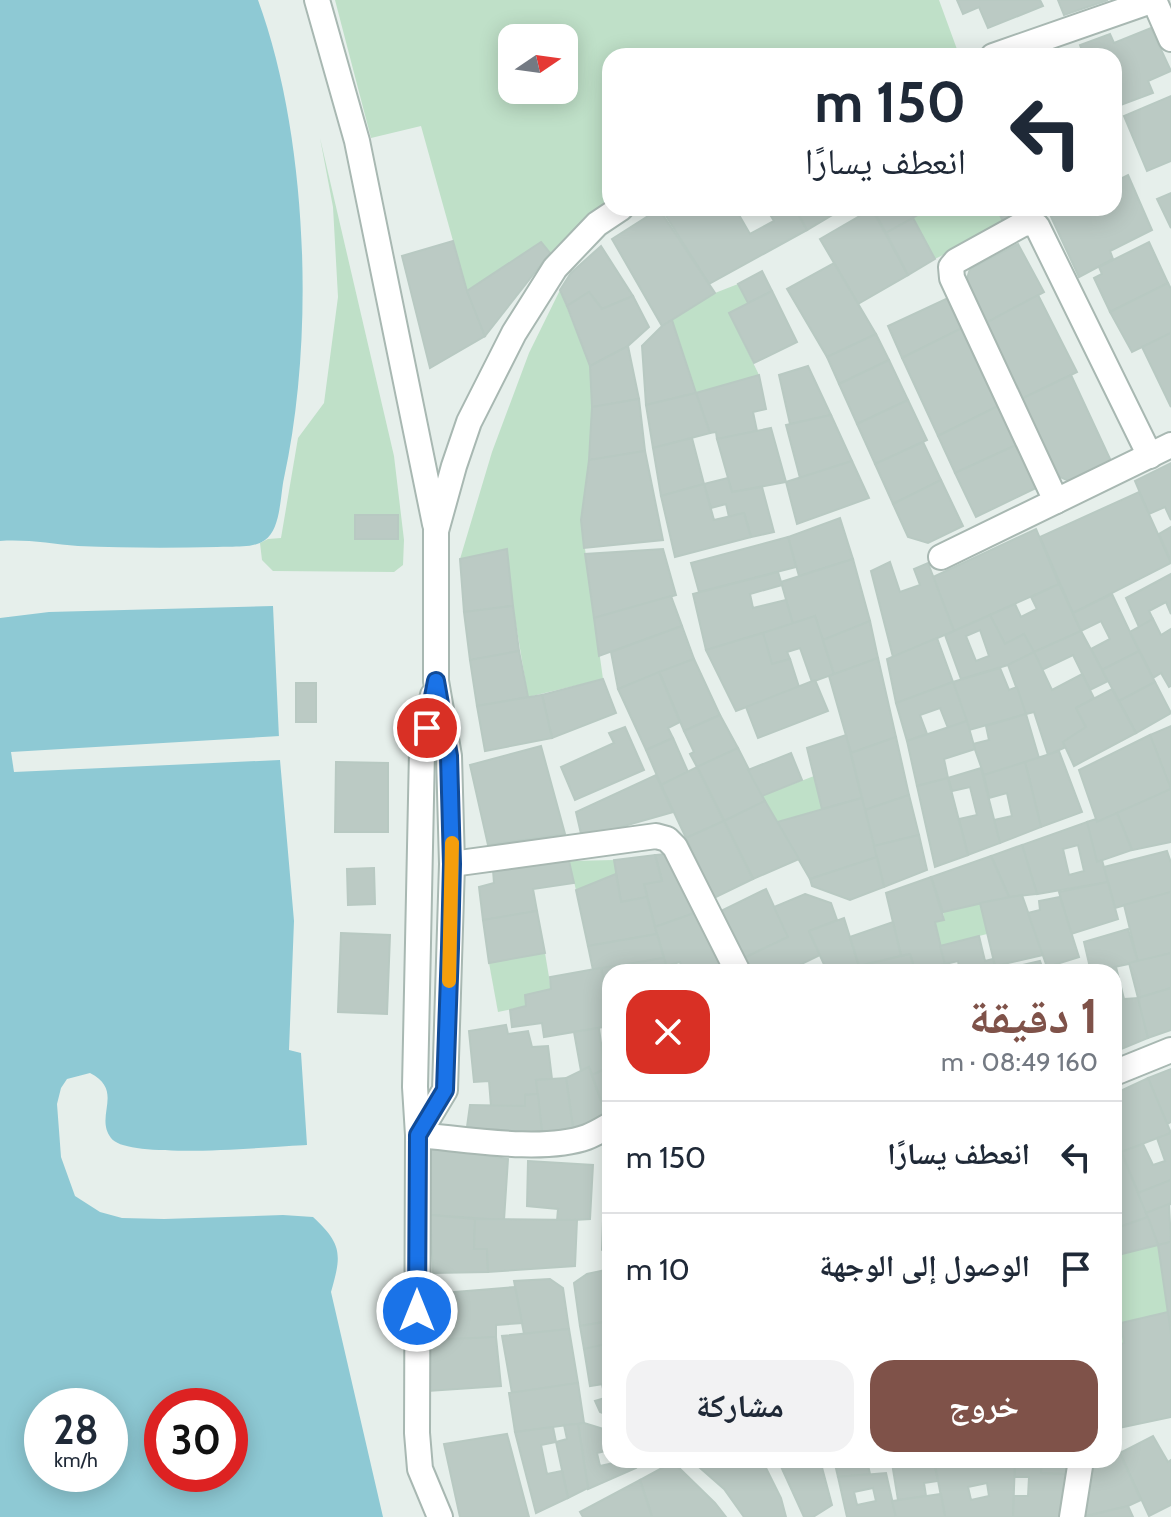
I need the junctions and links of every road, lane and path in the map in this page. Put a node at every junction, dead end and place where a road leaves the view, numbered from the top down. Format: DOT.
graph roads {
  1 [pos="317,0"];
  2 [pos="1154,0"];
  3 [pos="1171,39"];
  4 [pos="1016,48"];
  5 [pos="609,216"];
  6 [pos="1160,450"];
  7 [pos="1056,501"];
  8 [pos="436,531"];
  9 [pos="941,557"];
  10 [pos="436,681"];
  11 [pos="452,864"];
  12 [pos="734,964"];
  13 [pos="1171,1050"];
  14 [pos="1122,1070"];
  15 [pos="602,1129"];
  16 [pos="418,1135"];
  17 [pos="1080,1468"];
  18 [pos="440,1517"];
  19 [pos="1072,1517"];
  1 -- 8 [label="street"];
  2 -- 3 [label="street"];
  2 -- 4 [label="street"];
  5 -- 8 [label="street"];
  6 -- 7 [label="street"];
  6 -- 7 [label="street"];
  7 -- 9 [label="street"];
  8 -- 10 [label="street"];
  10 -- 11 [label="street"];
  10 -- 16 [label="street"];
  11 -- 12 [label="street"];
  11 -- 16 [label="street"];
  13 -- 14 [label="street"];
  15 -- 16 [label="street"];
  16 -- 18 [label="street"];
  17 -- 19 [label="street"];
}
